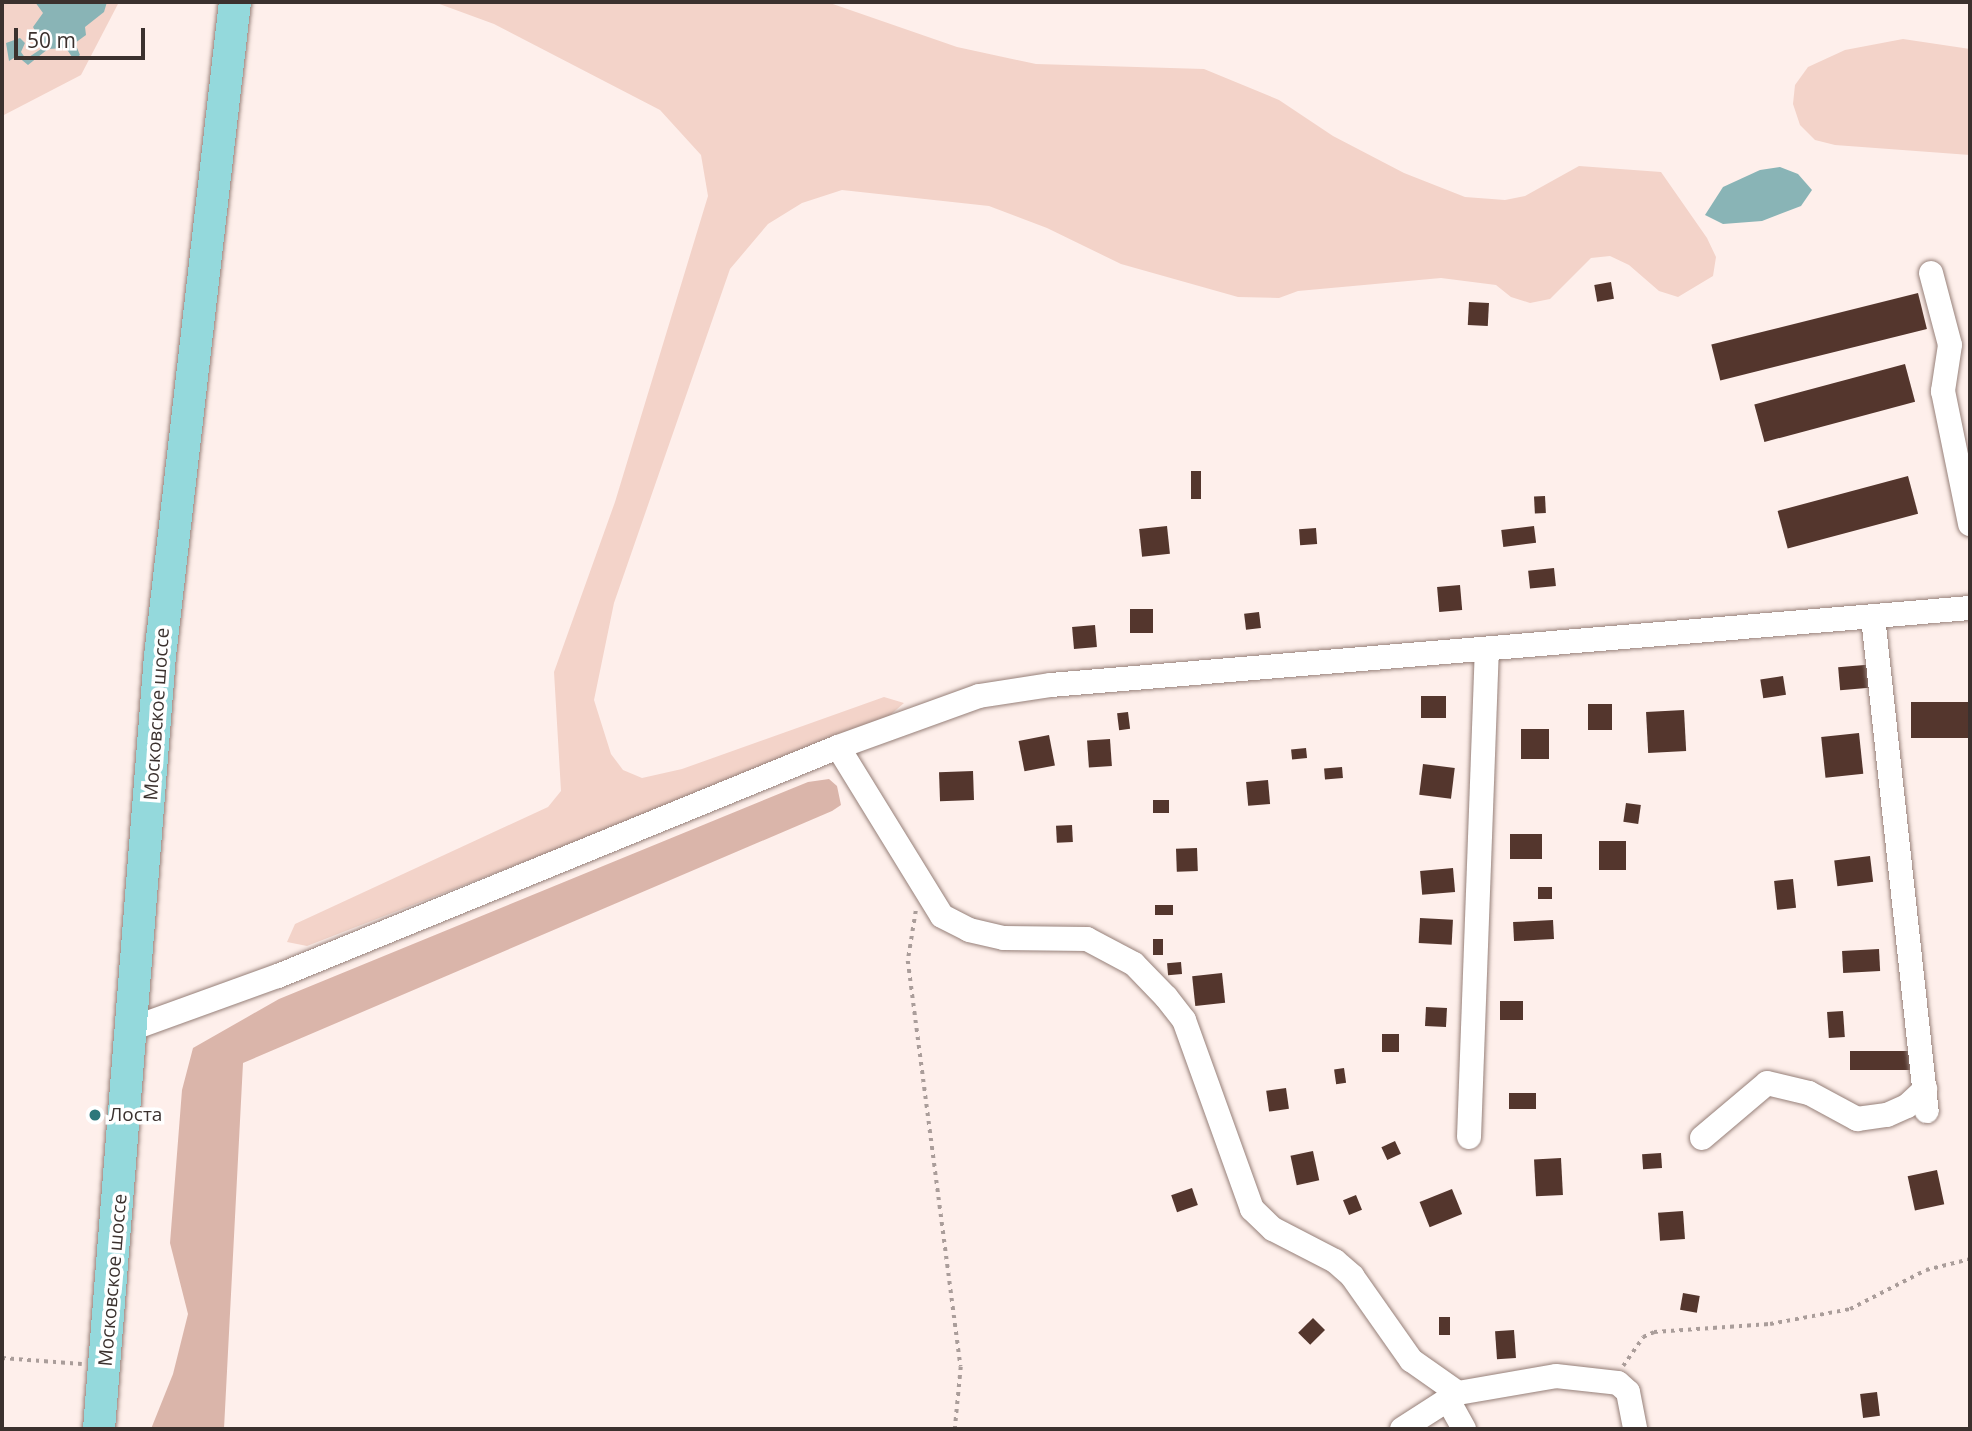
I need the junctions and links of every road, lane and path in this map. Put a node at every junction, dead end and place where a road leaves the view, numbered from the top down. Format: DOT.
graph roads {
  1 [pos="235,2"];
  2 [pos="1931,273"];
  3 [pos="1970,524"];
  4 [pos="1970,608"];
  5 [pos="1873,617"];
  6 [pos="1487,651"];
  7 [pos="838,747"];
  8 [pos="925,893"];
  9 [pos="134,1028"];
  10 [pos="1469,1138"];
  11 [pos="1702,1138"];
  12 [pos="1970,1259"];
  13 [pos="2,1358"];
  14 [pos="105,1366"];
  15 [pos="1618,1383"];
  16 [pos="1448,1390"];
  17 [pos="99,1429"];
  18 [pos="956,1429"];
  19 [pos="1402,1429"];
  20 [pos="1464,1429"];
  21 [pos="1635,1429"];
  1 -- 9 [label="main road, Московское шоссе"];
  2 -- 3 [label="street"];
  4 -- 5 [label="street"];
  5 -- 6 [label="street"];
  5 -- 11 [label="street"];
  6 -- 7 [label="street"];
  6 -- 10 [label="street"];
  7 -- 8 [label="street"];
  7 -- 9 [label="street"];
  8 -- 16 [label="street"];
  8 -- 18 [label="path"];
  9 -- 14 [label="main road, Московское шоссе"];
  12 -- 15 [label="path"];
  13 -- 14 [label="path"];
  14 -- 17 [label="main road, Московское шоссе"];
  15 -- 16 [label="street"];
  15 -- 21 [label="street"];
  16 -- 19 [label="street"];
  16 -- 20 [label="street"];
}
